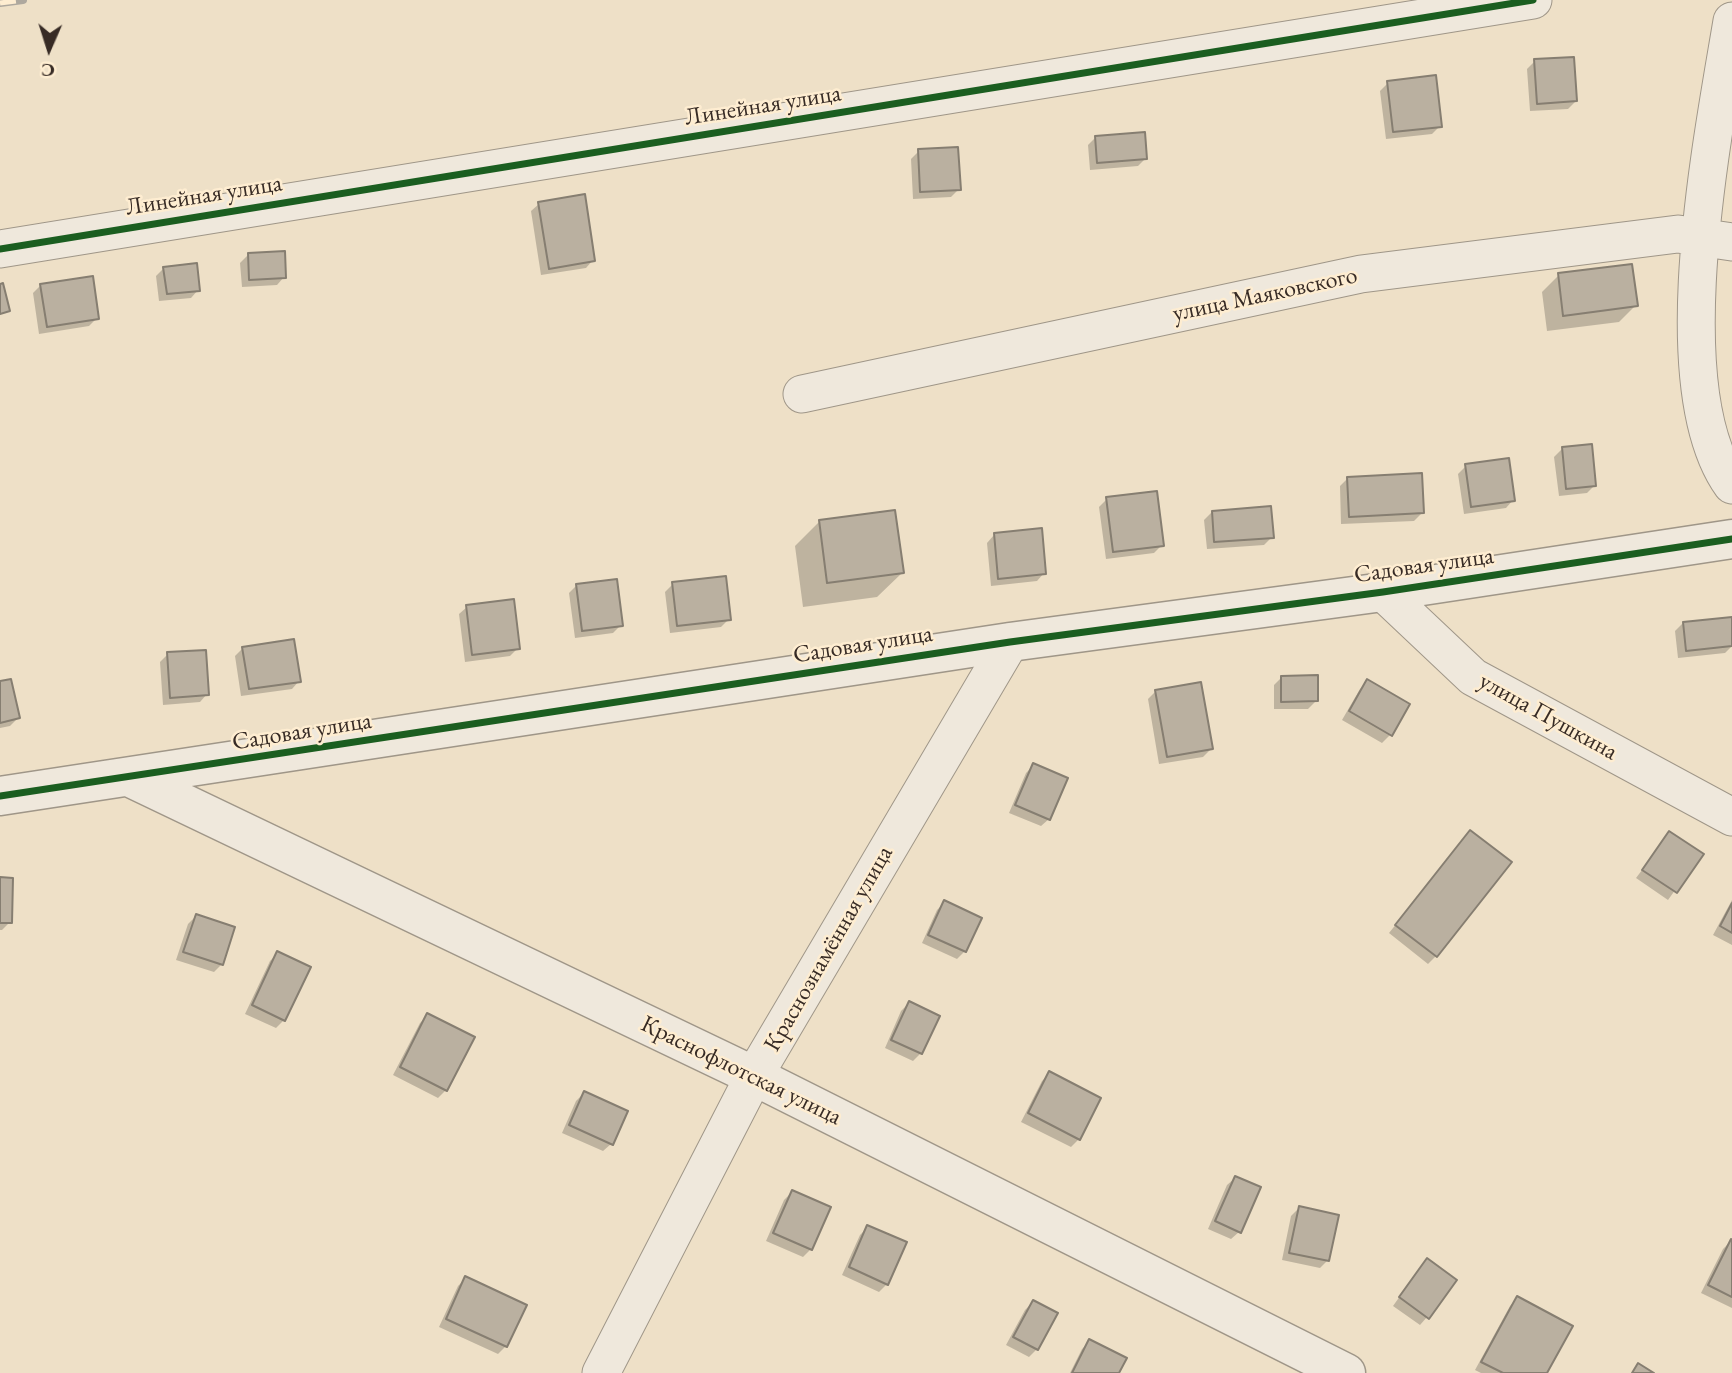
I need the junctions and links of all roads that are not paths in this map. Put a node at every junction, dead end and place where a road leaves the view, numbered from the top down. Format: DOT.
graph roads {
  1 [pos="1533,0"];
  2 [pos="1732,21"];
  3 [pos="1717,240"];
  4 [pos="0,249"];
  5 [pos="802,394"];
  6 [pos="1732,485"];
  7 [pos="1732,539"];
  8 [pos="1384,592"];
  9 [pos="1010,642"];
  10 [pos="131,778"];
  11 [pos="0,796"];
  12 [pos="1732,817"];
  13 [pos="754,1076"];
  14 [pos="601,1373"];
  15 [pos="1346,1373"];
  1 -- 4 [label="street, Линейная улица"];
  2 -- 3 [label="street"];
  3 -- 5 [label="street, улица Маяковского"];
  3 -- 6 [label="street"];
  7 -- 8 [label="street, Садовая улица"];
  8 -- 9 [label="street, Садовая улица"];
  8 -- 12 [label="street, улица Пушкина"];
  9 -- 10 [label="street, Садовая улица"];
  9 -- 13 [label="street, Краснознамённая улица"];
  10 -- 11 [label="street, Садовая улица"];
  10 -- 13 [label="street, Краснофлотская улица"];
  13 -- 14 [label="street, Краснознамённая улица"];
  13 -- 15 [label="street, Краснофлотская улица"];
}
